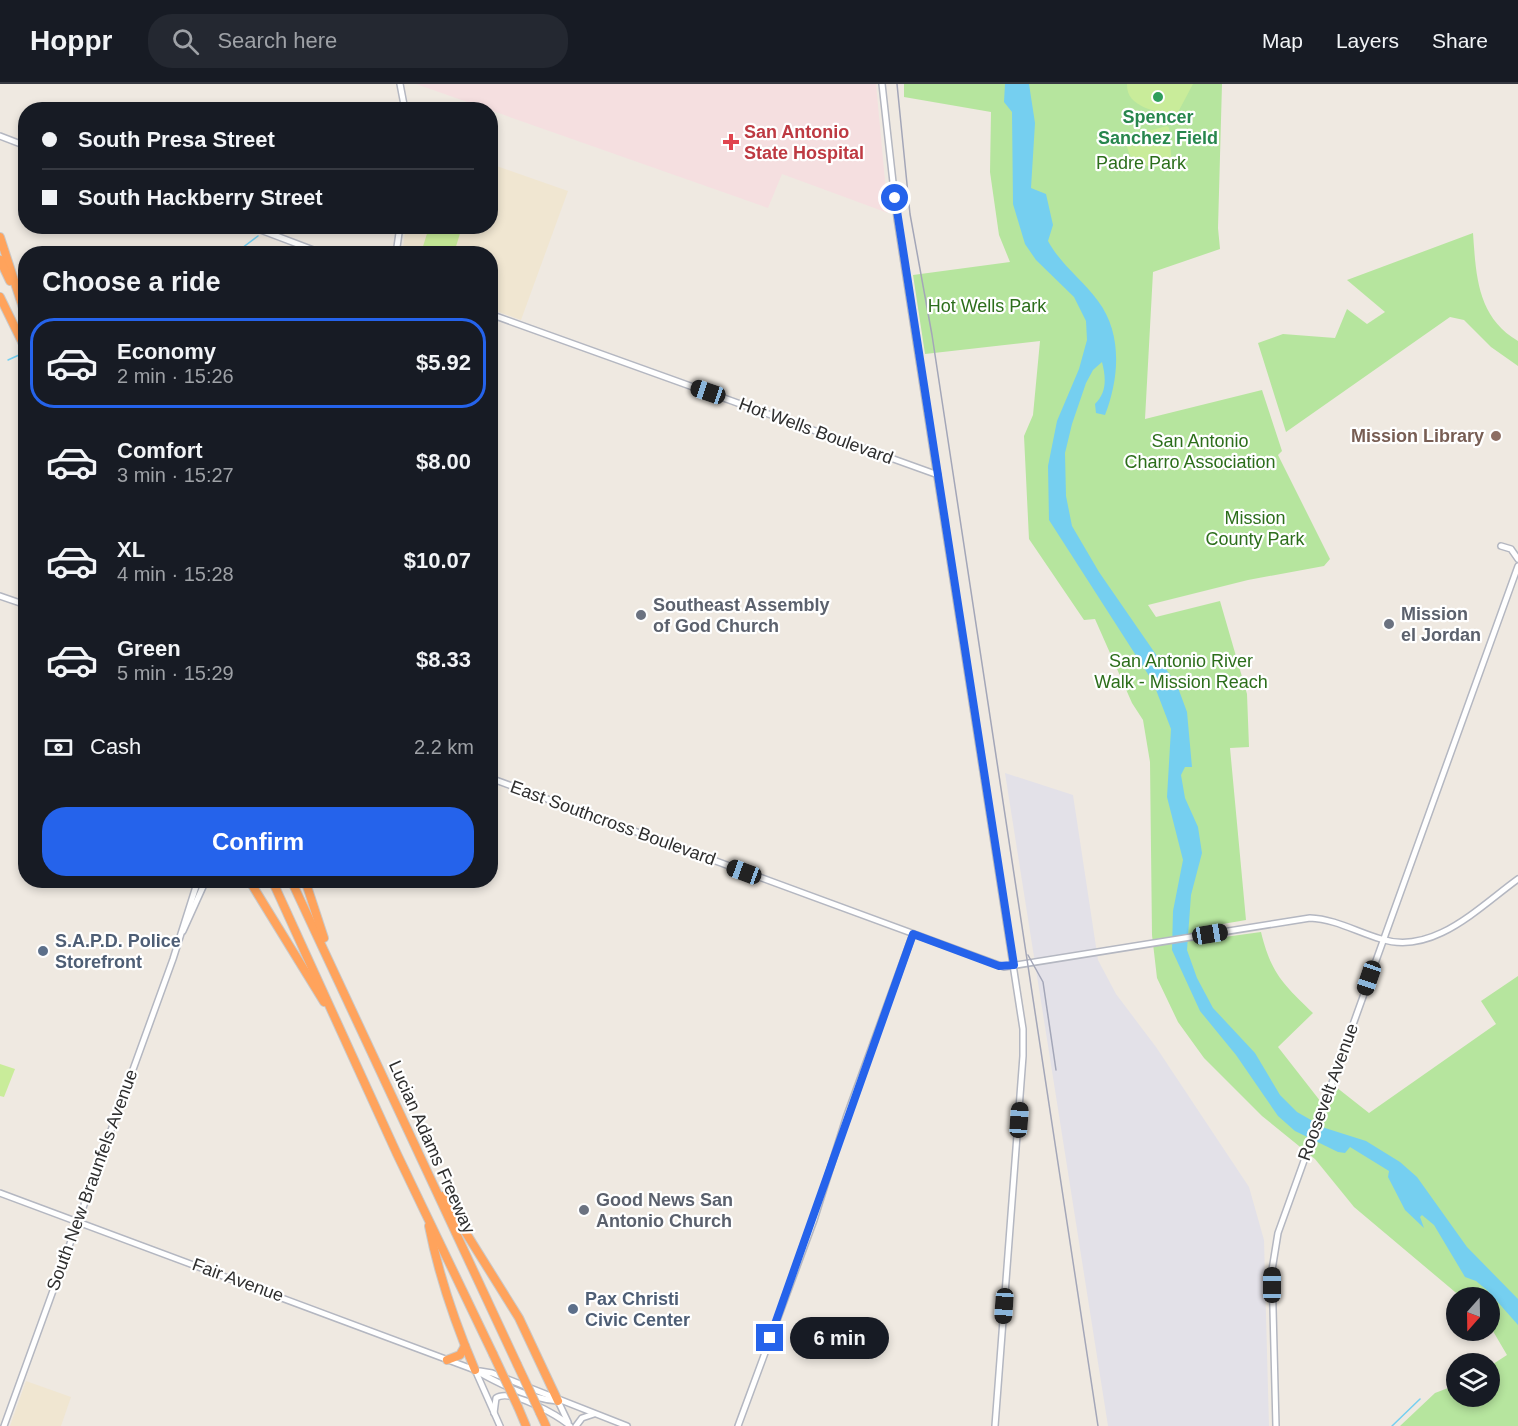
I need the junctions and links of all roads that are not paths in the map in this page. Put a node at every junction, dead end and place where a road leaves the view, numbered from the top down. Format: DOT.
graph roads {
  1 [pos="400,84"];
  2 [pos="882,84"];
  3 [pos="403,102"];
  4 [pos="2,137"];
  5 [pos="18,143"];
  6 [pos="271,234"];
  7 [pos="0,237"];
  8 [pos="303,246"];
  9 [pos="0,260"];
  10 [pos="18,290"];
  11 [pos="0,297"];
  12 [pos="18,297"];
  13 [pos="498,317"];
  14 [pos="18,334"];
  15 [pos="938,475"];
  16 [pos="1501,546"];
  17 [pos="1518,559"];
  18 [pos="1518,566"];
  19 [pos="0,596"];
  20 [pos="18,602"];
  21 [pos="498,781"];
  22 [pos="1518,879"];
  23 [pos="195,888"];
  24 [pos="202,888"];
  25 [pos="254,888"];
  26 [pos="276,888"];
  27 [pos="295,888"];
  28 [pos="307,888"];
  29 [pos="182,933"];
  30 [pos="913,934"];
  31 [pos="1382,940"];
  32 [pos="1014,965"];
  33 [pos="335,1017"];
  34 [pos="355,1017"];
  35 [pos="426,1168"];
  36 [pos="0,1193"];
  37 [pos="427,1216"];
  38 [pos="78,1221"];
  39 [pos="465,1346"];
  40 [pos="447,1360"];
  41 [pos="475,1370"];
  42 [pos="558,1401"];
  43 [pos="494,1413"];
  44 [pos="594,1414"];
  45 [pos="4,1426"];
  46 [pos="500,1426"];
  47 [pos="526,1426"];
  48 [pos="546,1426"];
  49 [pos="570,1426"];
  50 [pos="576,1426"];
  51 [pos="627,1426"];
  52 [pos="738,1426"];
  53 [pos="995,1426"];
  54 [pos="1276,1426"];
  1 -- 3 [label="main road"];
  2 -- 15 [label="main road"];
  4 -- 5 [label="main road"];
  6 -- 8 [label="main road"];
  7 -- 10 [label="highway"];
  9 -- 12 [label="highway"];
  11 -- 14 [label="highway"];
  13 -- 15 [label="main road, Hot Wells Boulevard"];
  15 -- 32 [label="main road"];
  16 -- 17 [label="main road"];
  18 -- 31 [label="main road, Roosevelt Avenue"];
  19 -- 20 [label="main road"];
  21 -- 30 [label="main road, East Southcross Boulevard"];
  22 -- 31 [label="main road, East Southcross Boulevard"];
  23 -- 29 [label="main road, South New Braunfels Avenue"];
  24 -- 29 [label="main road, South New Braunfels Avenue"];
  25 -- 33 [label="highway"];
  26 -- 33 [label="highway, Lucian Adams Freeway"];
  27 -- 34 [label="highway, Lucian Adams Freeway"];
  28 -- 34 [label="highway"];
  29 -- 38 [label="main road, South New Braunfels Avenue"];
  30 -- 32 [label="main road, East Southcross Boulevard"];
  30 -- 52 [label="main road"];
  31 -- 32 [label="main road, East Southcross Boulevard"];
  31 -- 54 [label="main road, Roosevelt Avenue"];
  32 -- 53 [label="main road"];
  33 -- 37 [label="highway, Lucian Adams Freeway"];
  34 -- 35 [label="highway, Lucian Adams Freeway"];
  35 -- 42 [label="highway"];
  35 -- 48 [label="highway, Lucian Adams Freeway, bridge"];
  36 -- 38 [label="main road, Fair Avenue"];
  37 -- 39 [label="highway"];
  37 -- 47 [label="highway, Lucian Adams Freeway, bridge"];
  38 -- 40 [label="main road, Fair Avenue"];
  38 -- 45 [label="main road, South New Braunfels Avenue"];
  39 -- 40 [label="highway"];
  39 -- 41 [label="highway"];
  40 -- 41 [label="main road, Fair Avenue"];
  41 -- 42 [label="main road, Fair Avenue"];
  41 -- 43 [label="main road"];
  42 -- 44 [label="main road, Fair Avenue"];
  42 -- 49 [label="main road"];
  43 -- 46 [label="main road"];
  43 -- 49 [label="main road"];
  44 -- 50 [label="main road"];
  44 -- 51 [label="main road, Fair Avenue"];
}
